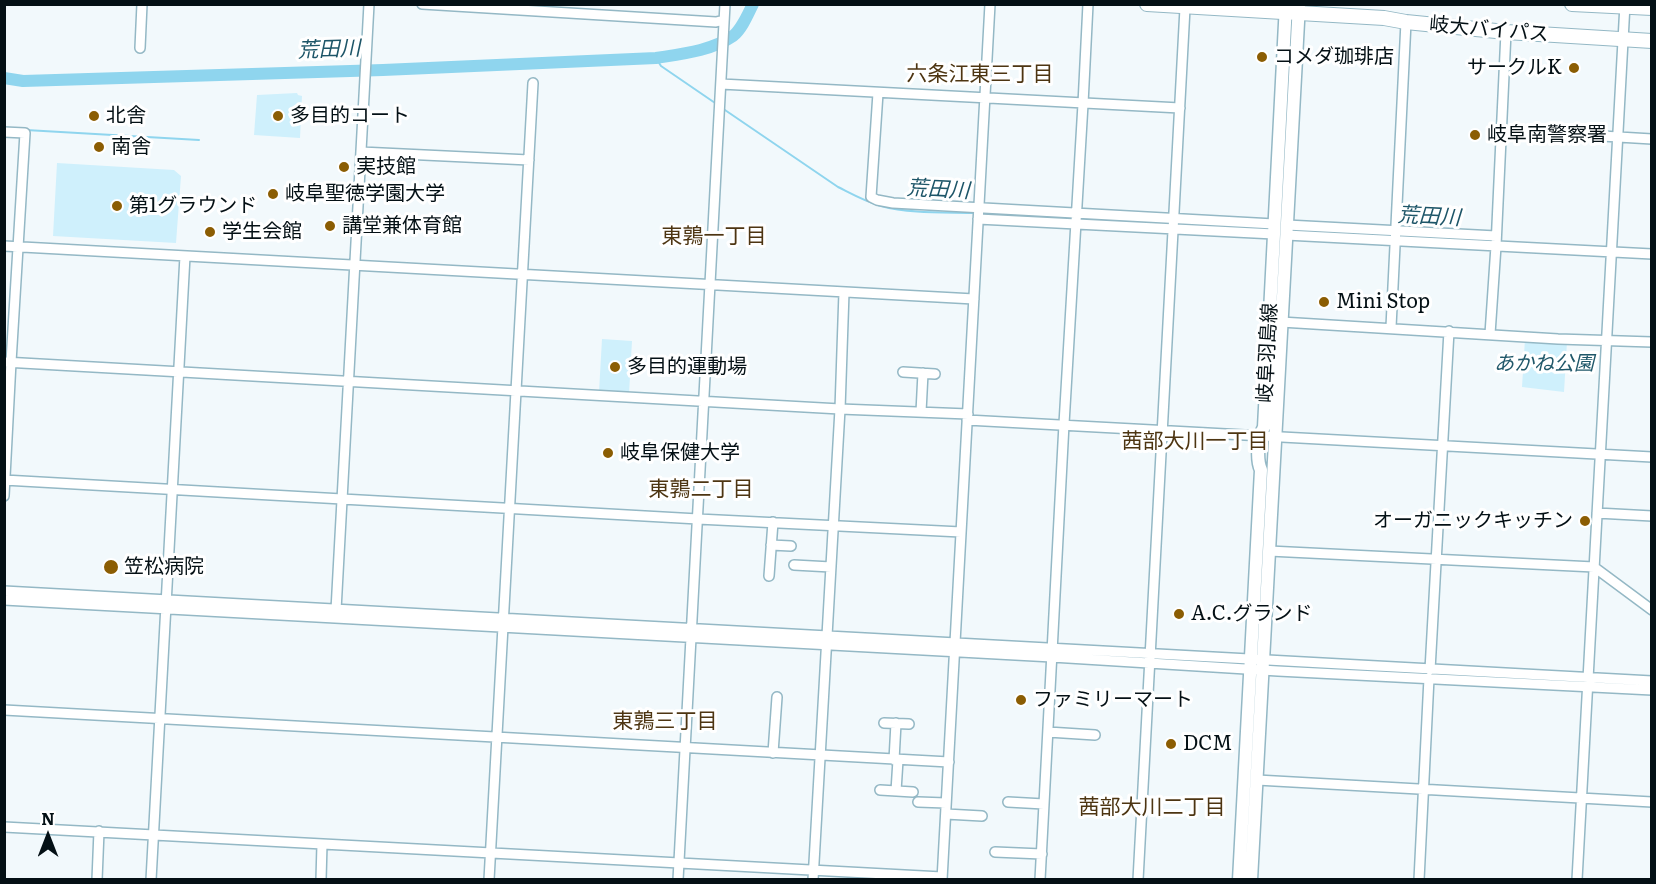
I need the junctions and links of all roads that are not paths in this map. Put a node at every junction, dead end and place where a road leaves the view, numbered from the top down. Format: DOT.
graph roads {
  1 [pos="142,4"];
  2 [pos="369,4"];
  3 [pos="422,4"];
  4 [pos="725,4"];
  5 [pos="990,4"];
  6 [pos="1088,4"];
  7 [pos="1148,4"];
  8 [pos="1572,4"];
  9 [pos="1625,5"];
  10 [pos="483,6"];
  11 [pos="1185,8"];
  12 [pos="1652,8"];
  13 [pos="1292,9"];
  14 [pos="602,10"];
  15 [pos="1406,22"];
  16 [pos="724,23"];
  17 [pos="1506,32"];
  18 [pos="1623,39"];
  19 [pos="1652,41"];
  20 [pos="140,48"];
  21 [pos="533,83"];
  22 [pos="721,84"];
  23 [pos="878,93"];
  24 [pos="984,99"];
  25 [pos="1083,104"];
  26 [pos="1180,108"];
  27 [pos="1501,130"];
  28 [pos="4,132"];
  29 [pos="1618,137"];
  30 [pos="1652,139"];
  31 [pos="361,152"];
  32 [pos="529,160"];
  33 [pos="978,213"];
  34 [pos="1077,219"];
  35 [pos="1173,224"];
  36 [pos="1280,229"];
  37 [pos="1396,236"];
  38 [pos="1496,241"];
  39 [pos="4,246"];
  40 [pos="19,247"];
  41 [pos="1611,252"];
  42 [pos="1652,254"];
  43 [pos="185,256"];
  44 [pos="354,266"];
  45 [pos="522,275"];
  46 [pos="711,285"];
  47 [pos="844,292"];
  48 [pos="974,299"];
  49 [pos="1281,322"];
  50 [pos="1391,327"];
  51 [pos="1449,331"];
  52 [pos="1490,334"];
  53 [pos="1606,339"];
  54 [pos="1652,342"];
  55 [pos="8,362"];
  56 [pos="179,372"];
  57 [pos="903,372"];
  58 [pos="923,373"];
  59 [pos="934,374"];
  60 [pos="349,382"];
  61 [pos="516,390"];
  62 [pos="705,401"];
  63 [pos="840,409"];
  64 [pos="921,412"];
  65 [pos="968,417"];
  66 [pos="1064,424"];
  67 [pos="1163,430"];
  68 [pos="1260,435"];
  69 [pos="1275,436"];
  70 [pos="1443,446"];
  71 [pos="1600,453"];
  72 [pos="1652,457"];
  73 [pos="5,480"];
  74 [pos="173,489"];
  75 [pos="4,496"];
  76 [pos="342,498"];
  77 [pos="510,508"];
  78 [pos="1597,513"];
  79 [pos="1652,516"];
  80 [pos="698,519"];
  81 [pos="773,522"];
  82 [pos="834,525"];
  83 [pos="961,532"];
  84 [pos="771,545"];
  85 [pos="791,546"];
  86 [pos="1269,551"];
  87 [pos="1436,559"];
  88 [pos="794,566"];
  89 [pos="831,567"];
  90 [pos="1594,567"];
  91 [pos="769,576"];
  92 [pos="4,591"];
  93 [pos="4,600"];
  94 [pos="167,604"];
  95 [pos="336,609"];
  96 [pos="1652,610"];
  97 [pos="504,623"];
  98 [pos="692,633"];
  99 [pos="827,640"];
  100 [pos="955,647"];
  101 [pos="1052,653"];
  102 [pos="1150,659"];
  103 [pos="1257,665"];
  104 [pos="1430,674"];
  105 [pos="1652,681"];
  106 [pos="1588,682"];
  107 [pos="1652,690"];
  108 [pos="777,697"];
  109 [pos="4,710"];
  110 [pos="159,719"];
  111 [pos="884,723"];
  112 [pos="896,723"];
  113 [pos="909,724"];
  114 [pos="1048,732"];
  115 [pos="1095,735"];
  116 [pos="497,737"];
  117 [pos="686,747"];
  118 [pos="773,753"];
  119 [pos="820,756"];
  120 [pos="896,760"];
  121 [pos="949,762"];
  122 [pos="1257,780"];
  123 [pos="1424,789"];
  124 [pos="880,790"];
  125 [pos="896,790"];
  126 [pos="914,792"];
  127 [pos="1581,798"];
  128 [pos="1652,801"];
  129 [pos="918,802"];
  130 [pos="1008,802"];
  131 [pos="946,803"];
  132 [pos="1044,804"];
  133 [pos="946,814"];
  134 [pos="982,816"];
  135 [pos="4,827"];
  136 [pos="99,831"];
  137 [pos="154,834"];
  138 [pos="322,844"];
  139 [pos="995,852"];
  140 [pos="491,853"];
  141 [pos="1042,854"];
  142 [pos="679,863"];
  143 [pos="813,875"];
  144 [pos="942,878"];
  145 [pos="97,879"];
  146 [pos="151,879"];
  147 [pos="321,879"];
  148 [pos="489,879"];
  149 [pos="678,879"];
  150 [pos="1040,879"];
  151 [pos="1138,879"];
  152 [pos="1239,879"];
  153 [pos="1251,879"];
  154 [pos="1419,879"];
  155 [pos="1577,879"];
  1 -- 20 [label="street"];
  2 -- 31 [label="street"];
  3 -- 10 [label="street"];
  4 -- 16 [label="street"];
  5 -- 24 [label="street"];
  6 -- 25 [label="street"];
  7 -- 11 [label="highway, 岐大バイパス"];
  8 -- 9 [label="highway, 岐大バイパス"];
  9 -- 12 [label="highway, 岐大バイパス"];
  9 -- 18 [label="street"];
  10 -- 14 [label="street"];
  11 -- 13 [label="highway, 岐大バイパス"];
  11 -- 26 [label="street"];
  13 -- 15 [label="highway, 岐大バイパス"];
  13 -- 36 [label="main road, 岐阜羽島線"];
  14 -- 16 [label="street"];
  15 -- 17 [label="highway, 岐大バイパス"];
  15 -- 37 [label="street"];
  16 -- 22 [label="street"];
  17 -- 18 [label="highway, 岐大バイパス"];
  17 -- 27 [label="street"];
  18 -- 19 [label="highway, 岐大バイパス"];
  18 -- 29 [label="street"];
  21 -- 32 [label="street"];
  22 -- 23 [label="street"];
  22 -- 46 [label="street"];
  23 -- 24 [label="street"];
  23 -- 33 [label="street"];
  24 -- 25 [label="street"];
  24 -- 33 [label="street"];
  25 -- 26 [label="street"];
  25 -- 34 [label="street"];
  26 -- 35 [label="street"];
  27 -- 29 [label="street"];
  27 -- 38 [label="street"];
  28 -- 40 [label="street"];
  29 -- 30 [label="street"];
  29 -- 41 [label="street"];
  31 -- 32 [label="street"];
  31 -- 44 [label="street"];
  32 -- 45 [label="street"];
  33 -- 34 [label="street"];
  33 -- 48 [label="street"];
  34 -- 35 [label="street"];
  34 -- 66 [label="street"];
  35 -- 36 [label="street"];
  35 -- 67 [label="street"];
  36 -- 37 [label="street"];
  36 -- 49 [label="main road, 岐阜羽島線"];
  36 -- 68 [label="main road, 岐阜羽島線"];
  37 -- 38 [label="street"];
  37 -- 50 [label="street"];
  38 -- 41 [label="street"];
  38 -- 52 [label="street"];
  39 -- 40 [label="street"];
  40 -- 43 [label="street"];
  40 -- 55 [label="street"];
  41 -- 42 [label="street"];
  41 -- 53 [label="street"];
  43 -- 44 [label="street"];
  43 -- 56 [label="street"];
  44 -- 45 [label="street"];
  44 -- 60 [label="street"];
  45 -- 46 [label="street"];
  45 -- 61 [label="street"];
  46 -- 47 [label="street"];
  46 -- 62 [label="street"];
  47 -- 48 [label="street"];
  47 -- 63 [label="street"];
  48 -- 65 [label="street"];
  49 -- 50 [label="street"];
  49 -- 69 [label="main road, 岐阜羽島線"];
  50 -- 51 [label="street"];
  51 -- 52 [label="street"];
  51 -- 70 [label="street"];
  52 -- 53 [label="street"];
  53 -- 54 [label="street"];
  53 -- 71 [label="street"];
  55 -- 56 [label="street"];
  55 -- 73 [label="street"];
  56 -- 60 [label="street"];
  56 -- 74 [label="street"];
  57 -- 58 [label="street"];
  58 -- 59 [label="street"];
  58 -- 64 [label="street"];
  60 -- 61 [label="street"];
  60 -- 76 [label="street"];
  61 -- 62 [label="street"];
  61 -- 77 [label="street"];
  62 -- 63 [label="street"];
  62 -- 80 [label="street"];
  63 -- 64 [label="street"];
  63 -- 82 [label="street"];
  64 -- 65 [label="street"];
  65 -- 66 [label="street"];
  65 -- 83 [label="street"];
  66 -- 67 [label="street"];
  66 -- 101 [label="street"];
  67 -- 68 [label="street"];
  67 -- 102 [label="street"];
  68 -- 69 [label="street"];
  68 -- 103 [label="main road, 岐阜羽島線"];
  69 -- 70 [label="street"];
  69 -- 86 [label="main road, 岐阜羽島線"];
  70 -- 71 [label="street"];
  70 -- 87 [label="street"];
  71 -- 72 [label="street"];
  71 -- 78 [label="street"];
  73 -- 74 [label="street"];
  73 -- 75 [label="street"];
  74 -- 76 [label="street"];
  74 -- 94 [label="street"];
  76 -- 77 [label="street"];
  76 -- 95 [label="street"];
  77 -- 80 [label="street"];
  77 -- 97 [label="street"];
  78 -- 79 [label="street"];
  78 -- 90 [label="street"];
  80 -- 81 [label="street"];
  80 -- 98 [label="street"];
  81 -- 82 [label="street"];
  81 -- 84 [label="street"];
  82 -- 83 [label="street"];
  82 -- 89 [label="street"];
  83 -- 100 [label="street"];
  84 -- 85 [label="street"];
  84 -- 91 [label="street"];
  86 -- 87 [label="street"];
  86 -- 103 [label="main road, 岐阜羽島線"];
  87 -- 90 [label="street"];
  87 -- 104 [label="street"];
  88 -- 89 [label="street"];
  89 -- 99 [label="street"];
  90 -- 96 [label="street"];
  90 -- 106 [label="street"];
  92 -- 94 [label="street"];
  93 -- 94 [label="street"];
  94 -- 95 [label="street"];
  94 -- 97 [label="street"];
  94 -- 110 [label="street"];
  95 -- 97 [label="street"];
  97 -- 98 [label="street"];
  97 -- 116 [label="street"];
  98 -- 99 [label="street"];
  98 -- 117 [label="street"];
  99 -- 100 [label="street"];
  99 -- 119 [label="street"];
  100 -- 101 [label="street"];
  100 -- 121 [label="street"];
  101 -- 102 [label="street"];
  101 -- 114 [label="street"];
  102 -- 103 [label="street"];
  102 -- 151 [label="street"];
  103 -- 104 [label="street"];
  103 -- 122 [label="main road, 岐阜羽島線"];
  103 -- 152 [label="main road, 岐阜羽島線"];
  104 -- 106 [label="street"];
  104 -- 123 [label="street"];
  105 -- 106 [label="street"];
  106 -- 107 [label="street"];
  106 -- 127 [label="street"];
  108 -- 118 [label="street"];
  109 -- 110 [label="street"];
  110 -- 116 [label="street"];
  110 -- 137 [label="street"];
  111 -- 112 [label="street"];
  112 -- 113 [label="street"];
  112 -- 120 [label="street"];
  114 -- 115 [label="street"];
  114 -- 132 [label="street"];
  116 -- 117 [label="street"];
  116 -- 140 [label="street"];
  117 -- 118 [label="street"];
  117 -- 142 [label="street"];
  118 -- 119 [label="street"];
  119 -- 120 [label="street"];
  119 -- 143 [label="street"];
  120 -- 121 [label="street"];
  120 -- 125 [label="street"];
  121 -- 131 [label="street"];
  122 -- 123 [label="street"];
  122 -- 153 [label="main road, 岐阜羽島線"];
  123 -- 127 [label="street"];
  123 -- 154 [label="street"];
  124 -- 125 [label="street"];
  125 -- 126 [label="street"];
  127 -- 128 [label="street"];
  127 -- 155 [label="street"];
  129 -- 131 [label="street"];
  130 -- 132 [label="street"];
  131 -- 133 [label="street"];
  132 -- 141 [label="street"];
  133 -- 134 [label="street"];
  133 -- 144 [label="street"];
  135 -- 136 [label="street"];
  136 -- 137 [label="street"];
  136 -- 145 [label="street"];
  137 -- 138 [label="street"];
  137 -- 146 [label="street"];
  138 -- 140 [label="street"];
  138 -- 147 [label="street"];
  139 -- 141 [label="street"];
  140 -- 142 [label="street"];
  140 -- 148 [label="street"];
  141 -- 150 [label="street"];
  142 -- 143 [label="street"];
  142 -- 149 [label="street"];
  143 -- 144 [label="street"];
}
